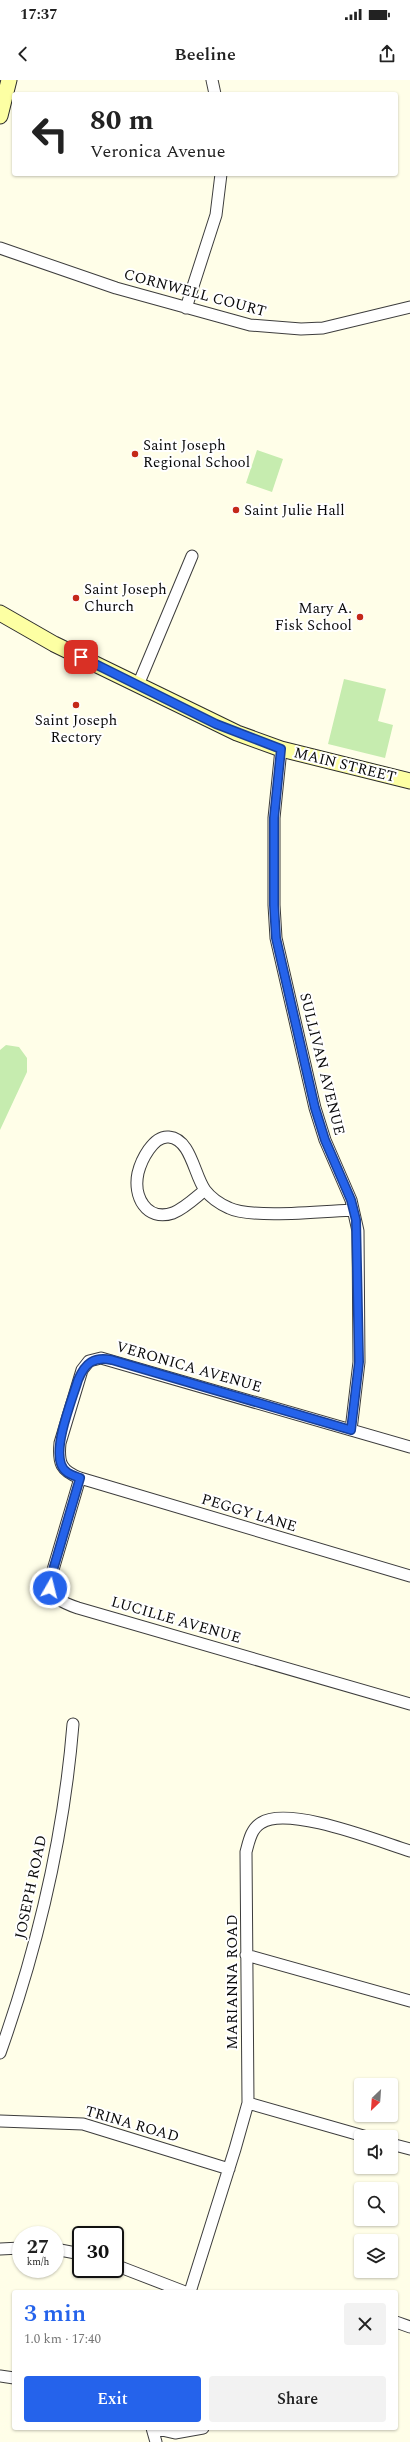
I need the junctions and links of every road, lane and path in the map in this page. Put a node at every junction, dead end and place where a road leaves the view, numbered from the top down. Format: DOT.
graph roads {
  1 [pos="10,80"];
  2 [pos="212,80"];
  3 [pos="215,92"];
  4 [pos="0,116"];
  5 [pos="221,176"];
  6 [pos="0,248"];
  7 [pos="410,307"];
  8 [pos="186,308"];
  9 [pos="192,556"];
  10 [pos="0,613"];
  11 [pos="138,685"];
  12 [pos="281,749"];
  13 [pos="410,781"];
  14 [pos="205,1190"];
  15 [pos="353,1210"];
  16 [pos="351,1430"];
  17 [pos="410,1446"];
  18 [pos="80,1478"];
  19 [pos="410,1576"];
  20 [pos="410,1704"];
  21 [pos="73,1724"];
  22 [pos="410,1851"];
  23 [pos="246,1955"];
  24 [pos="410,2001"];
  25 [pos="0,2053"];
  26 [pos="248,2103"];
  27 [pos="0,2121"];
  28 [pos="354,2133"];
  29 [pos="398,2146"];
  30 [pos="410,2149"];
  31 [pos="229,2169"];
  32 [pos="12,2248"];
  33 [pos="0,2249"];
  34 [pos="124,2268"];
  35 [pos="180,2290"];
  36 [pos="191,2290"];
  37 [pos="398,2323"];
  38 [pos="410,2327"];
  39 [pos="0,2376"];
  40 [pos="12,2378"];
  41 [pos="153,2430"];
  42 [pos="161,2430"];
  43 [pos="192,2430"];
  44 [pos="156,2442"];
  1 -- 4 [label="main road"];
  2 -- 3 [label="street"];
  5 -- 8 [label="street"];
  6 -- 8 [label="street, CORNWELL COURT"];
  7 -- 8 [label="street, CORNWELL COURT"];
  9 -- 11 [label="street"];
  10 -- 11 [label="main road, MAIN STREET"];
  11 -- 12 [label="main road, MAIN STREET"];
  12 -- 13 [label="main road, MAIN STREET"];
  12 -- 15 [label="street, SULLIVAN AVENUE"];
  14 -- 14 [label="street"];
  14 -- 15 [label="street"];
  15 -- 16 [label="street, SULLIVAN AVENUE"];
  16 -- 17 [label="street, VERONICA AVENUE"];
  16 -- 18 [label="street, VERONICA AVENUE"];
  18 -- 19 [label="street, PEGGY LANE"];
  18 -- 20 [label="street, LUCILLE AVENUE"];
  21 -- 25 [label="street, JOSEPH ROAD"];
  22 -- 23 [label="street, MARIANNA ROAD"];
  23 -- 24 [label="street"];
  23 -- 26 [label="street, MARIANNA ROAD"];
  26 -- 28 [label="street"];
  26 -- 31 [label="street, MARIANNA ROAD"];
  27 -- 31 [label="street, TRINA ROAD"];
  29 -- 30 [label="street"];
  31 -- 36 [label="street, MARIANNA ROAD"];
  32 -- 33 [label="street"];
  34 -- 35 [label="street"];
  37 -- 38 [label="street"];
  39 -- 40 [label="street"];
  41 -- 44 [label="street"];
  42 -- 43 [label="street"];
}
